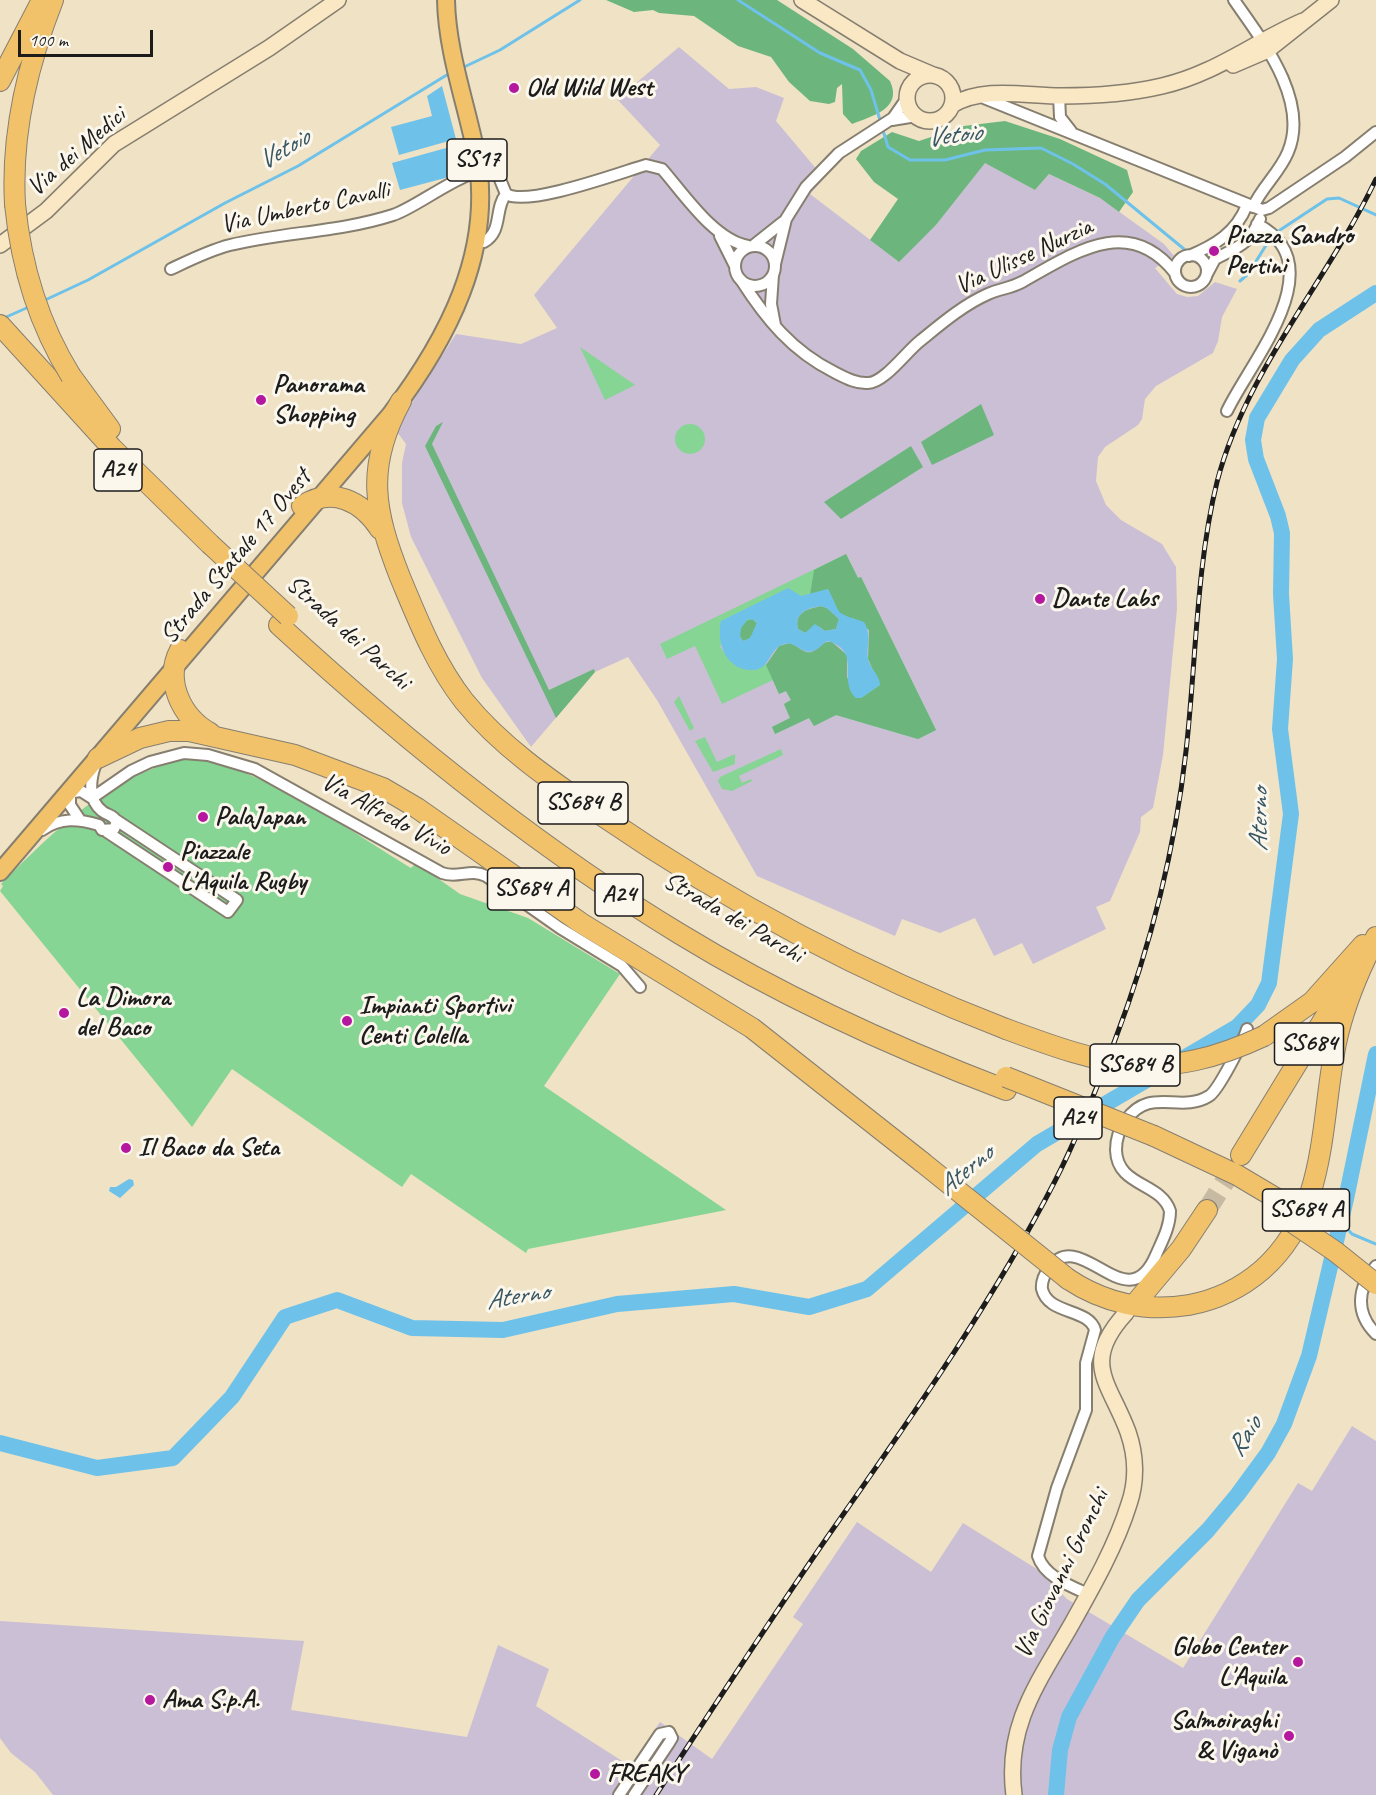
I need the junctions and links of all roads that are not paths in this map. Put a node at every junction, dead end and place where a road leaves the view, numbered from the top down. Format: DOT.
graph roads {
  1 [pos="42,0"];
  2 [pos="53,0"];
  3 [pos="338,0"];
  4 [pos="802,0"];
  5 [pos="1234,0"];
  6 [pos="1331,0"];
  7 [pos="446,2"];
  8 [pos="1265,45"];
  9 [pos="900,61"];
  10 [pos="933,75"];
  11 [pos="0,81"];
  12 [pos="948,83"];
  13 [pos="999,94"];
  14 [pos="975,96"];
  15 [pos="1059,96"];
  16 [pos="952,105"];
  17 [pos="908,106"];
  18 [pos="1376,132"];
  19 [pos="1074,133"];
  20 [pos="479,172"];
  21 [pos="506,194"];
  22 [pos="1254,207"];
  23 [pos="786,219"];
  24 [pos="1257,224"];
  25 [pos="718,233"];
  26 [pos="1220,240"];
  27 [pos="0,245"];
  28 [pos="475,246"];
  29 [pos="751,246"];
  30 [pos="1227,254"];
  31 [pos="1188,256"];
  32 [pos="735,266"];
  33 [pos="171,269"];
  34 [pos="774,270"];
  35 [pos="1175,273"];
  36 [pos="1207,274"];
  37 [pos="741,280"];
  38 [pos="0,325"];
  39 [pos="777,331"];
  40 [pos="0,344"];
  41 [pos="41,381"];
  42 [pos="401,401"];
  43 [pos="1227,411"];
  44 [pos="320,498"];
  45 [pos="302,506"];
  46 [pos="384,537"];
  47 [pos="206,549"];
  48 [pos="180,650"];
  49 [pos="173,670"];
  50 [pos="216,736"];
  51 [pos="99,758"];
  52 [pos="62,794"];
  53 [pos="93,798"];
  54 [pos="112,817"];
  55 [pos="80,820"];
  56 [pos="103,829"];
  57 [pos="23,845"];
  58 [pos="0,860"];
  59 [pos="0,872"];
  60 [pos="1376,933"];
  61 [pos="640,987"];
  62 [pos="1256,1032"];
  63 [pos="1241,1155"];
  64 [pos="1276,1205"];
  65 [pos="1207,1210"];
  66 [pos="1376,1267"];
  67 [pos="1376,1284"];
  68 [pos="1133,1306"];
  69 [pos="1376,1334"];
  70 [pos="1088,1594"];
  71 [pos="619,1795"];
  72 [pos="634,1795"];
  73 [pos="1014,1795"];
  1 -- 11 [label="highway"];
  2 -- 47 [label="highway, bridge"];
  3 -- 27 [label="street, Via dei Medici"];
  4 -- 9 [label="street"];
  5 -- 8 [label="street"];
  6 -- 8 [label="street"];
  7 -- 20 [label="main road, Strada Statale 17 Ovest / SS17"];
  8 -- 15 [label="street"];
  8 -- 22 [label="street"];
  9 -- 10 [label="street"];
  9 -- 17 [label="street"];
  10 -- 12 [label="street"];
  10 -- 17 [label="street"];
  12 -- 13 [label="street"];
  12 -- 16 [label="street"];
  13 -- 14 [label="street"];
  13 -- 15 [label="street"];
  14 -- 16 [label="street"];
  14 -- 19 [label="street"];
  15 -- 19 [label="street"];
  16 -- 17 [label="street"];
  17 -- 23 [label="street"];
  18 -- 22 [label="street"];
  19 -- 22 [label="street"];
  20 -- 21 [label="street"];
  20 -- 28 [label="main road, Strada Statale 17 Ovest / SS17"];
  20 -- 33 [label="street, Via Umberto Cavalli"];
  21 -- 25 [label="street"];
  21 -- 28 [label="street"];
  22 -- 24 [label="street"];
  22 -- 26 [label="street"];
  23 -- 29 [label="street"];
  23 -- 34 [label="street"];
  24 -- 30 [label="street"];
  24 -- 43 [label="street"];
  25 -- 29 [label="street"];
  25 -- 32 [label="street"];
  26 -- 30 [label="street"];
  26 -- 31 [label="street"];
  28 -- 42 [label="main road, Strada Statale 17 Ovest"];
  28 -- 45 [label="main road, Strada Statale 17 Ovest"];
  29 -- 32 [label="street"];
  29 -- 34 [label="street"];
  30 -- 36 [label="street"];
  31 -- 35 [label="street"];
  31 -- 36 [label="street"];
  32 -- 37 [label="street"];
  34 -- 37 [label="street"];
  34 -- 39 [label="street"];
  35 -- 36 [label="street"];
  35 -- 39 [label="street, Via Ulisse Nurzia"];
  37 -- 39 [label="street, Via Ulisse Nurzia"];
  38 -- 41 [label="highway, Strada dei Parchi / A24"];
  40 -- 41 [label="highway, Strada dei Parchi / A24"];
  41 -- 47 [label="highway, Strada dei Parchi / A24"];
  42 -- 44 [label="main road, Strada Statale 17 Ovest"];
  42 -- 46 [label="highway, SS684 B"];
  44 -- 45 [label="highway, SS684 B"];
  44 -- 46 [label="highway, SS684 B"];
  44 -- 49 [label="main road, Strada Statale 17 Ovest"];
  45 -- 48 [label="main road, Strada Statale 17 Ovest"];
  46 -- 62 [label="highway, SS684 B, bridge"];
  47 -- 64 [label="highway, Strada dei Parchi / A24"];
  48 -- 49 [label="highway"];
  48 -- 52 [label="main road, Strada Statale 17 Ovest"];
  49 -- 50 [label="highway, SS684 A"];
  49 -- 51 [label="main road, Strada Statale 17 Ovest"];
  50 -- 51 [label="highway, SS684 A"];
  50 -- 60 [label="highway, SS684 A, bridge"];
  51 -- 52 [label="main road, Strada Statale 17 Ovest"];
  51 -- 53 [label="street"];
  52 -- 53 [label="street"];
  52 -- 55 [label="street"];
  52 -- 57 [label="main road, Strada Statale 17 Ovest"];
  52 -- 58 [label="main road, Strada Statale 17 Ovest"];
  53 -- 54 [label="street"];
  53 -- 61 [label="street, Via Alfredo Vivio"];
  54 -- 56 [label="street"];
  54 -- 56 [label="street"];
  54 -- 56 [label="street"];
  55 -- 56 [label="street"];
  55 -- 57 [label="street"];
  57 -- 59 [label="main road, Strada Statale 17 Ovest"];
  60 -- 62 [label="highway, SS684 B"];
  60 -- 63 [label="highway, SS684"];
  62 -- 70 [label="street"];
  64 -- 66 [label="highway, Strada dei Parchi / A24"];
  64 -- 67 [label="highway, Strada dei Parchi / A24, bridge"];
  65 -- 68 [label="highway, Via Giovanni Gronchi"];
  66 -- 69 [label="street"];
  68 -- 70 [label="street, Via Giovanni Gronchi"];
  70 -- 73 [label="street, Via Giovanni Gronchi"];
  71 -- 72 [label="street"];
}
